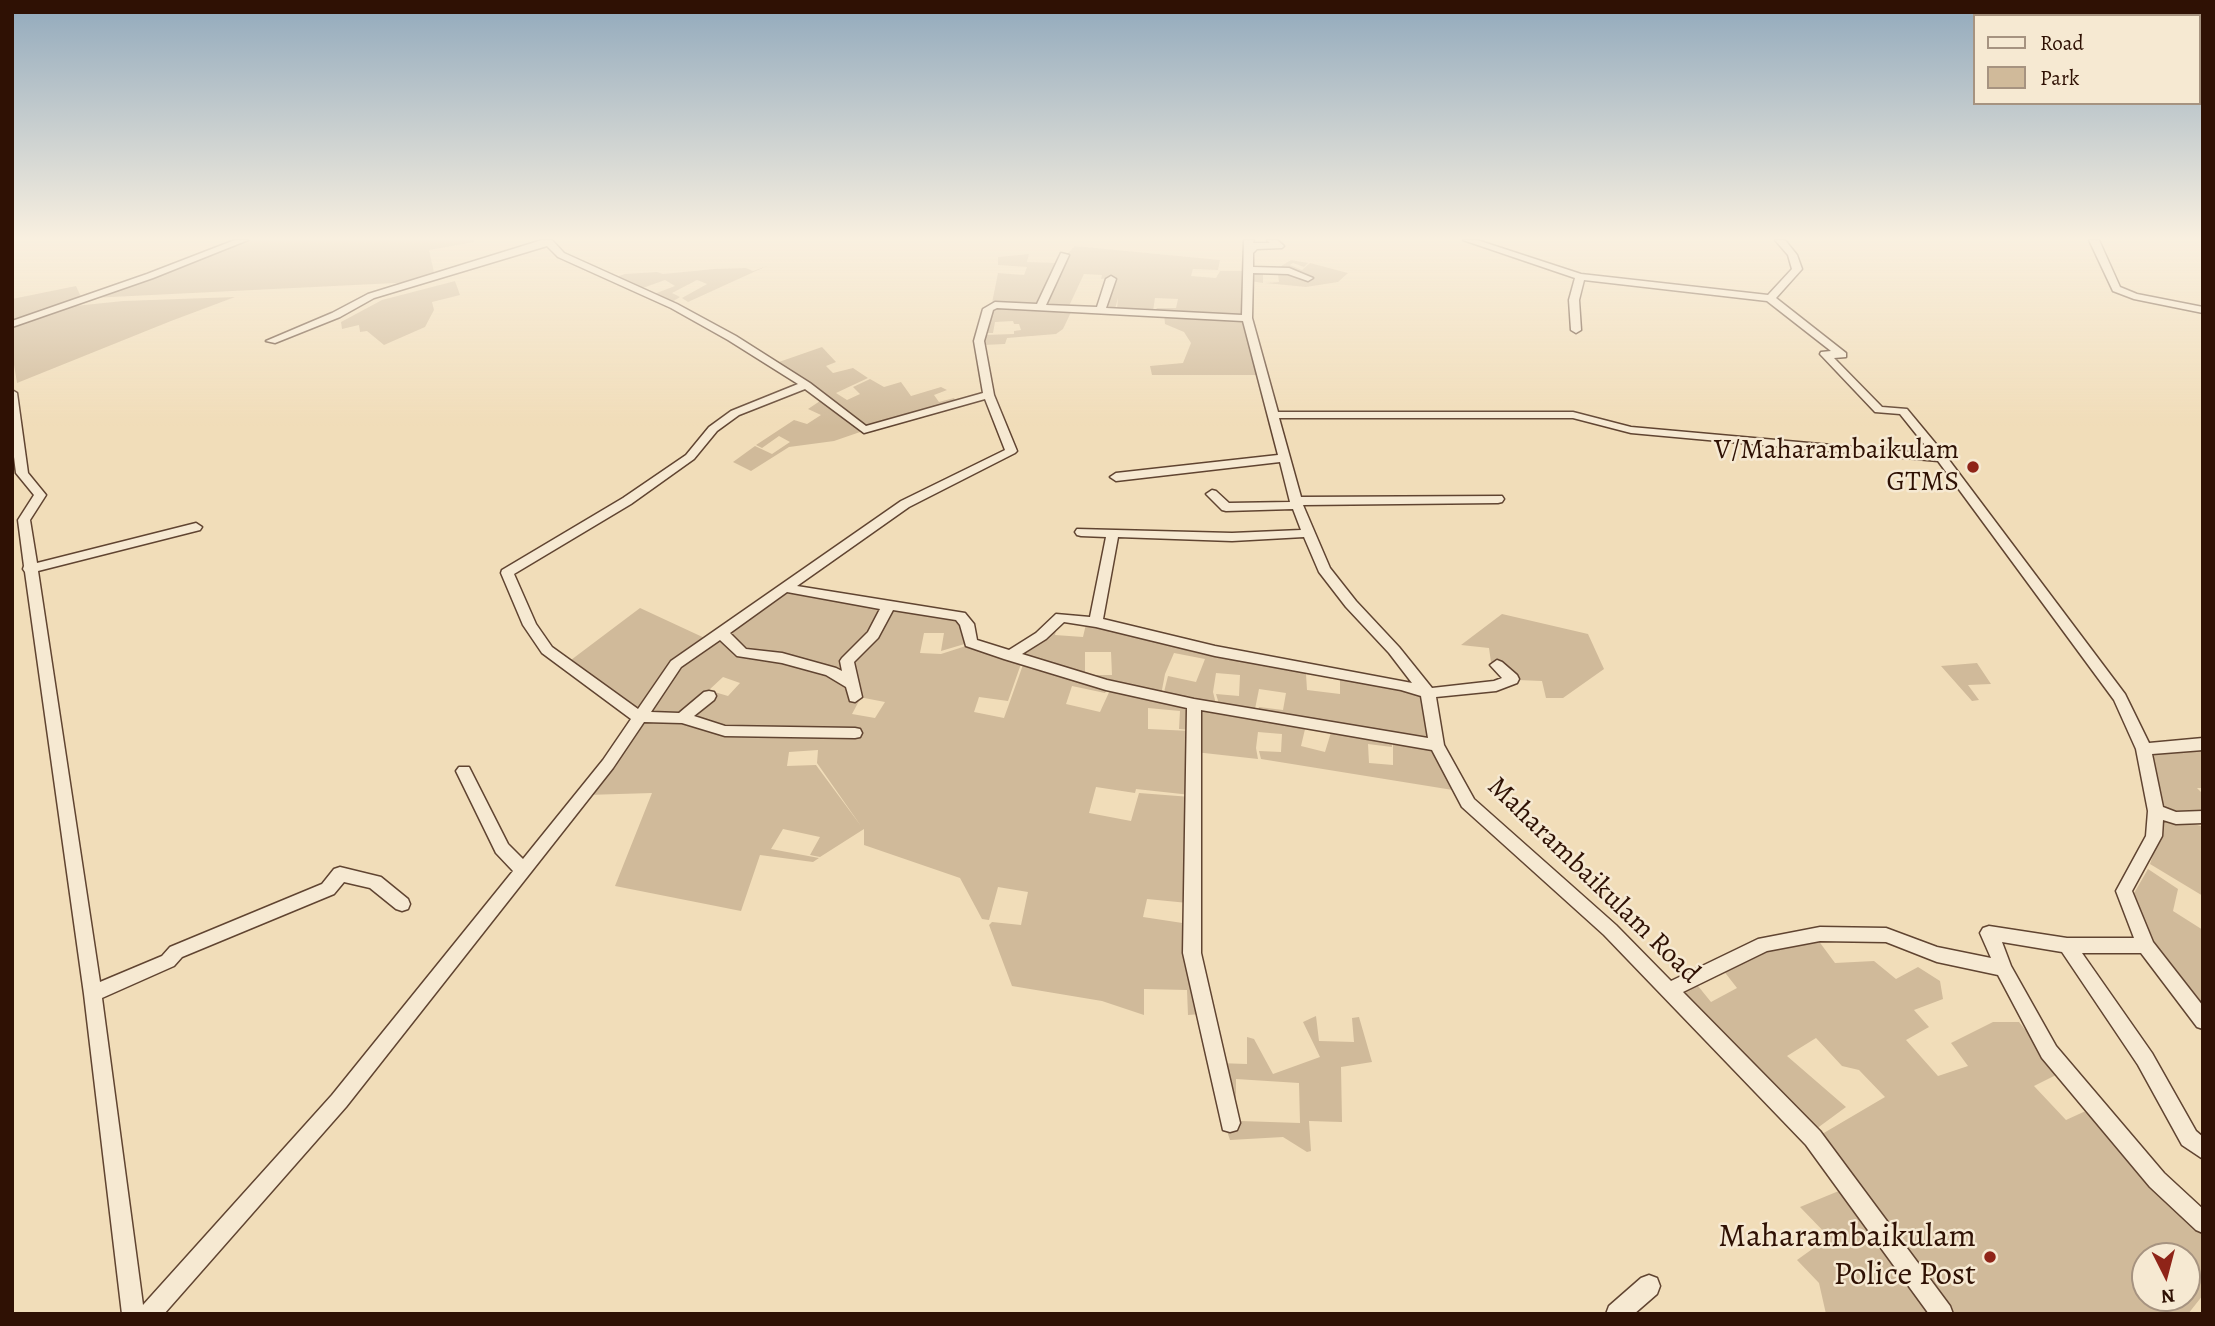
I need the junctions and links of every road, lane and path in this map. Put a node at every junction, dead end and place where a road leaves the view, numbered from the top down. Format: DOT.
graph roads {
  1 [pos="76,302"];
  2 [pos="360,302"];
  3 [pos="665,302"];
  4 [pos="1043,302"];
  5 [pos="1103,302"];
  6 [pos="1251,302"];
  7 [pos="1574,302"];
  8 [pos="1775,302"];
  9 [pos="2163,302"];
  10 [pos="1041,306"];
  11 [pos="1101,309"];
  12 [pos="2203,310"];
  13 [pos="1252,322"];
  14 [pos="12,324"];
  15 [pos="1576,330"];
  16 [pos="271,341"];
  17 [pos="806,384"];
  18 [pos="12,393"];
  19 [pos="989,395"];
  20 [pos="1274,415"];
  21 [pos="1286,458"];
  22 [pos="1942,458"];
  23 [pos="1116,477"];
  24 [pos="1212,494"];
  25 [pos="1498,499"];
  26 [pos="1296,503"];
  27 [pos="196,527"];
  28 [pos="1081,532"];
  29 [pos="1113,533"];
  30 [pos="1308,533"];
  31 [pos="29,569"];
  32 [pos="787,588"];
  33 [pos="889,606"];
  34 [pos="1096,622"];
  35 [pos="722,633"];
  36 [pos="1009,656"];
  37 [pos="1497,666"];
  38 [pos="1428,693"];
  39 [pos="709,696"];
  40 [pos="1194,704"];
  41 [pos="638,717"];
  42 [pos="682,718"];
  43 [pos="855,733"];
  44 [pos="2203,744"];
  45 [pos="1437,745"];
  46 [pos="2144,749"];
  47 [pos="464,771"];
  48 [pos="2156,811"];
  49 [pos="2203,817"];
  50 [pos="524,871"];
  51 [pos="402,904"];
  52 [pos="2067,945"];
  53 [pos="2146,946"];
  54 [pos="2004,969"];
  55 [pos="1670,990"];
  56 [pos="93,994"];
  57 [pos="2203,1021"];
  58 [pos="1230,1123"];
  59 [pos="2203,1149"];
  60 [pos="2203,1223"];
  61 [pos="1649,1286"];
  62 [pos="133,1314"];
  63 [pos="149,1314"];
  64 [pos="1617,1314"];
  65 [pos="1942,1314"];
  1 -- 14 [label="street"];
  2 -- 16 [label="street"];
  3 -- 17 [label="street"];
  4 -- 10 [label="street"];
  5 -- 11 [label="street"];
  6 -- 13 [label="street"];
  7 -- 15 [label="street"];
  8 -- 22 [label="street"];
  9 -- 12 [label="street"];
  10 -- 11 [label="street"];
  10 -- 19 [label="street"];
  11 -- 13 [label="street"];
  13 -- 20 [label="street"];
  17 -- 19 [label="street"];
  17 -- 41 [label="street"];
  18 -- 31 [label="street"];
  19 -- 32 [label="street"];
  20 -- 21 [label="street"];
  20 -- 22 [label="street"];
  21 -- 23 [label="street"];
  21 -- 26 [label="street"];
  22 -- 46 [label="street"];
  24 -- 26 [label="street"];
  25 -- 26 [label="street"];
  26 -- 30 [label="street"];
  27 -- 31 [label="street"];
  28 -- 29 [label="street"];
  29 -- 30 [label="street"];
  29 -- 34 [label="street"];
  30 -- 38 [label="street"];
  31 -- 56 [label="street"];
  32 -- 33 [label="street"];
  32 -- 35 [label="street"];
  33 -- 35 [label="street"];
  33 -- 36 [label="street"];
  34 -- 36 [label="street"];
  34 -- 38 [label="street"];
  35 -- 41 [label="street"];
  36 -- 40 [label="street"];
  37 -- 38 [label="street"];
  38 -- 45 [label="street, Maharambaikulam Road"];
  39 -- 42 [label="street"];
  40 -- 45 [label="street"];
  40 -- 58 [label="street"];
  41 -- 42 [label="street"];
  41 -- 50 [label="street"];
  42 -- 43 [label="street"];
  44 -- 46 [label="street"];
  45 -- 55 [label="street, Maharambaikulam Road"];
  46 -- 48 [label="street"];
  47 -- 50 [label="street"];
  48 -- 49 [label="street"];
  48 -- 53 [label="street"];
  50 -- 63 [label="street"];
  51 -- 56 [label="street"];
  52 -- 53 [label="street"];
  52 -- 54 [label="street"];
  52 -- 59 [label="street"];
  53 -- 57 [label="street"];
  54 -- 55 [label="street"];
  54 -- 60 [label="street"];
  55 -- 65 [label="street, Maharambaikulam Road"];
  56 -- 62 [label="street"];
  61 -- 64 [label="street"];
}
